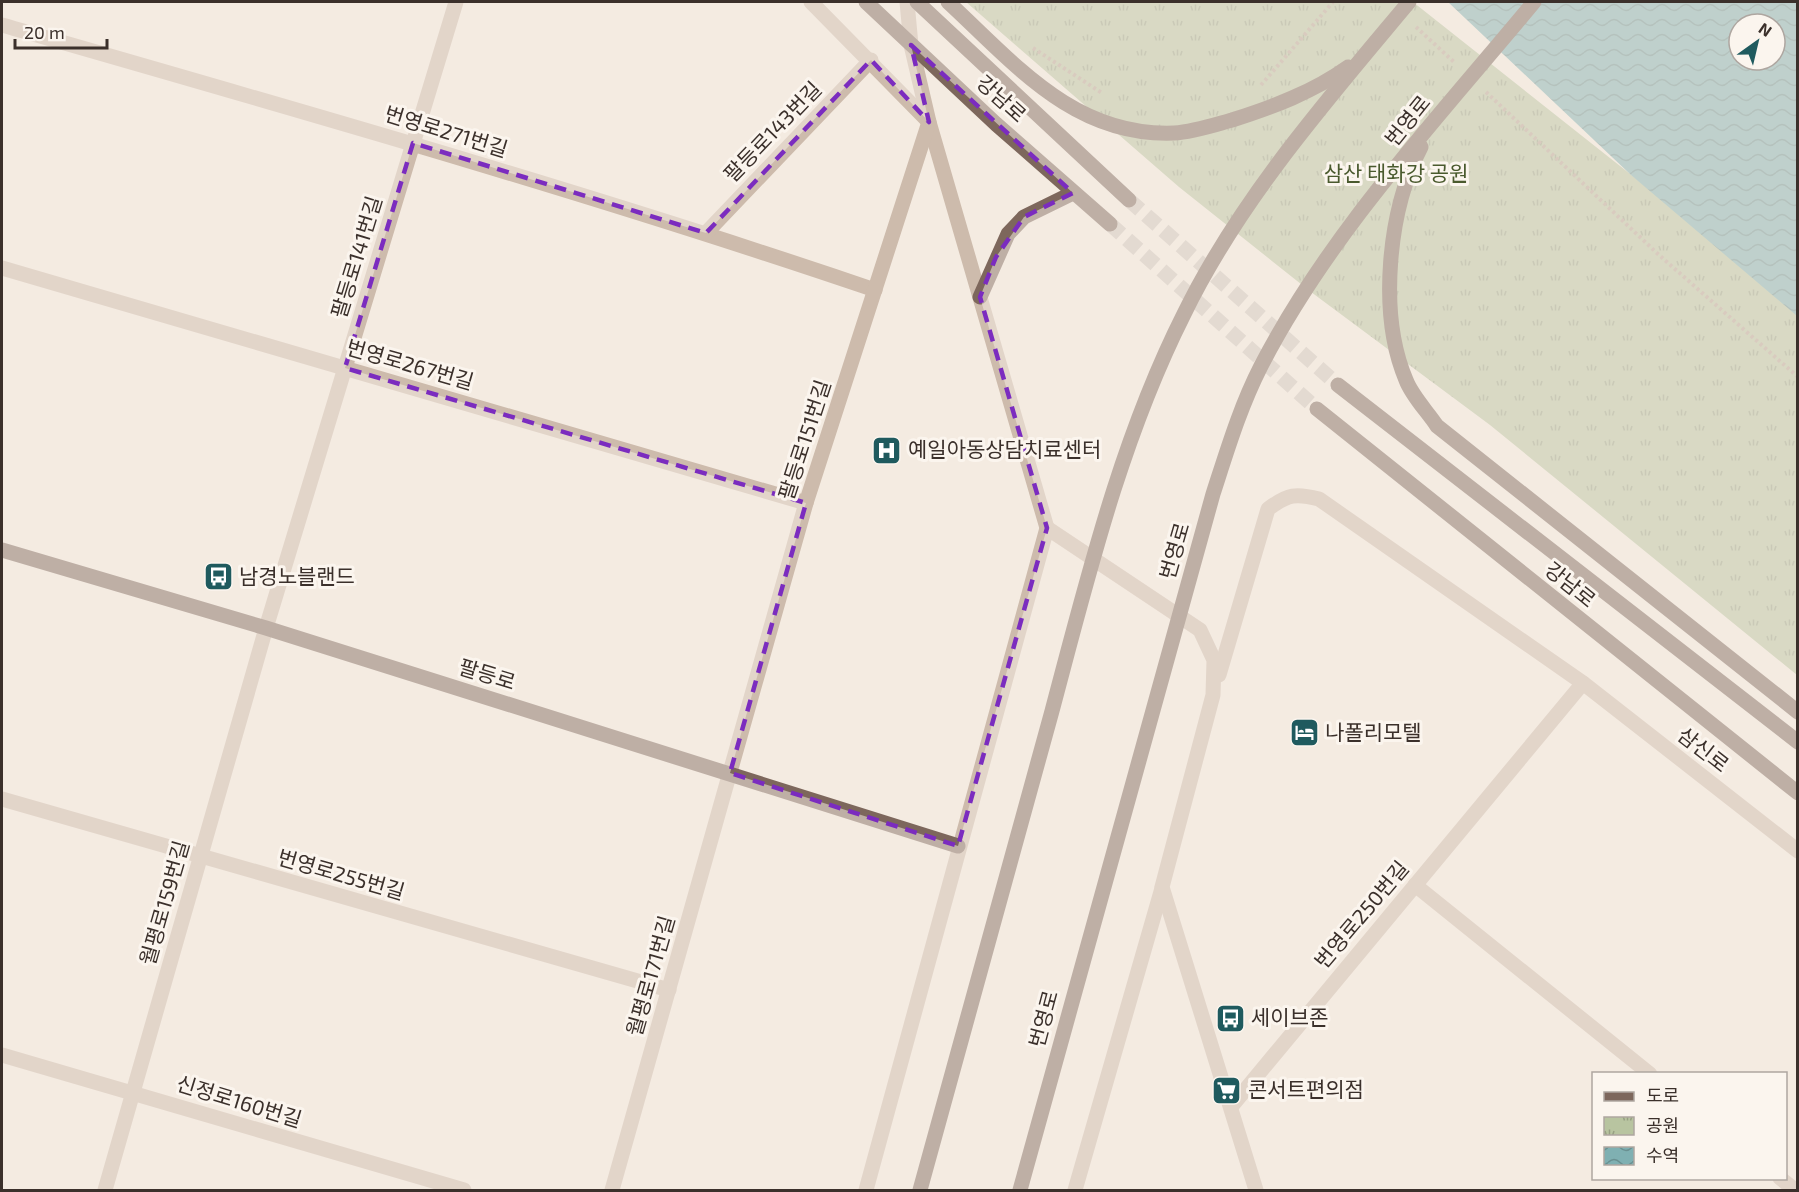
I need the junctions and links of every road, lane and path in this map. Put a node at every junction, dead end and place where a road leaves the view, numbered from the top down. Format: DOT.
graph roads {
  1 [pos="456,2"];
  2 [pos="811,2"];
  3 [pos="866,2"];
  4 [pos="907,2"];
  5 [pos="917,2"];
  6 [pos="948,2"];
  7 [pos="1333,2"];
  8 [pos="1409,2"];
  9 [pos="1534,2"];
  10 [pos="1413,24"];
  11 [pos="2,26"];
  12 [pos="1026,43"];
  13 [pos="911,45"];
  14 [pos="1364,56"];
  15 [pos="871,60"];
  16 [pos="1462,70"];
  17 [pos="1479,86"];
  18 [pos="1256,91"];
  19 [pos="1110,99"];
  20 [pos="1435,121"];
  21 [pos="929,122"];
  22 [pos="413,143"];
  23 [pos="1073,192"];
  24 [pos="1129,200"];
  25 [pos="1110,224"];
  26 [pos="706,232"];
  27 [pos="2,268"];
  28 [pos="875,290"];
  29 [pos="980,297"];
  30 [pos="345,368"];
  31 [pos="1797,377"];
  32 [pos="1338,385"];
  33 [pos="1317,409"];
  34 [pos="806,503"];
  35 [pos="1047,528"];
  36 [pos="2,550"];
  37 [pos="266,628"];
  38 [pos="1583,683"];
  39 [pos="1213,695"];
  40 [pos="1797,712"];
  41 [pos="1797,742"];
  42 [pos="730,773"];
  43 [pos="1797,793"];
  44 [pos="2,799"];
  45 [pos="958,846"];
  46 [pos="1797,850"];
  47 [pos="201,855"];
  48 [pos="1415,885"];
  49 [pos="1162,888"];
  50 [pos="669,990"];
  51 [pos="2,1055"];
  52 [pos="1648,1072"];
  53 [pos="133,1092"];
  54 [pos="1231,1107"];
  55 [pos="1781,1180"];
  56 [pos="105,1191"];
  57 [pos="464,1191"];
  58 [pos="612,1191"];
  59 [pos="866,1191"];
  60 [pos="920,1191"];
  61 [pos="1020,1191"];
  62 [pos="1075,1191"];
  63 [pos="1256,1191"];
  64 [pos="1795,1191"];
  1 -- 22 [label="street, 팔등로141번길"];
  2 -- 15 [label="street"];
  3 -- 13 [label="main road, 강남로"];
  4 -- 13 [label="street"];
  5 -- 24 [label="main road, 강남로"];
  6 -- 14 [label="main road"];
  7 -- 18 [label="path"];
  8 -- 14 [label="main road"];
  9 -- 20 [label="main road, 번영로"];
  10 -- 16 [label="path"];
  11 -- 22 [label="street, 번영로271번길"];
  12 -- 19 [label="path"];
  13 -- 21 [label="street"];
  13 -- 23 [label="main road, 강남로"];
  14 -- 60 [label="main road"];
  15 -- 21 [label="street"];
  15 -- 26 [label="street, 팔등로143번길"];
  17 -- 31 [label="path"];
  20 -- 40 [label="main road"];
  20 -- 61 [label="main road, 번영로"];
  21 -- 28 [label="street, 팔등로151번길"];
  21 -- 29 [label="street"];
  22 -- 26 [label="street, 번영로271번길"];
  22 -- 30 [label="street, 팔등로141번길"];
  23 -- 25 [label="main road, 강남로"];
  23 -- 29 [label="main road"];
  26 -- 28 [label="street, 번영로271번길"];
  27 -- 30 [label="street, 번영로267번길"];
  28 -- 34 [label="street, 팔등로151번길"];
  29 -- 35 [label="street"];
  30 -- 34 [label="street, 번영로267번길"];
  30 -- 37 [label="street, 팔등로141번길"];
  32 -- 41 [label="main road, 강남로"];
  33 -- 43 [label="main road, 강남로"];
  34 -- 42 [label="street, 팔등로151번길"];
  35 -- 39 [label="street"];
  35 -- 45 [label="street"];
  36 -- 37 [label="main road, 팔등로"];
  37 -- 42 [label="main road, 팔등로"];
  37 -- 47 [label="street, 월평로159번길"];
  38 -- 39 [label="street, 삼신로"];
  38 -- 46 [label="street, 삼신로"];
  38 -- 48 [label="street, 번영로250번길"];
  39 -- 49 [label="street"];
  42 -- 45 [label="main road, 팔등로"];
  42 -- 50 [label="street, 월평로171번길"];
  44 -- 47 [label="street, 번영로255번길"];
  45 -- 59 [label="street"];
  47 -- 50 [label="street, 번영로255번길"];
  47 -- 53 [label="street, 월평로159번길"];
  48 -- 52 [label="street"];
  48 -- 54 [label="street, 번영로250번길"];
  49 -- 54 [label="street"];
  49 -- 62 [label="street"];
  50 -- 58 [label="street, 월평로171번길"];
  51 -- 53 [label="street, 신정로160번길"];
  53 -- 56 [label="street, 월평로159번길"];
  53 -- 57 [label="street, 신정로160번길"];
  54 -- 63 [label="street"];
  55 -- 64 [label="street"];
}
